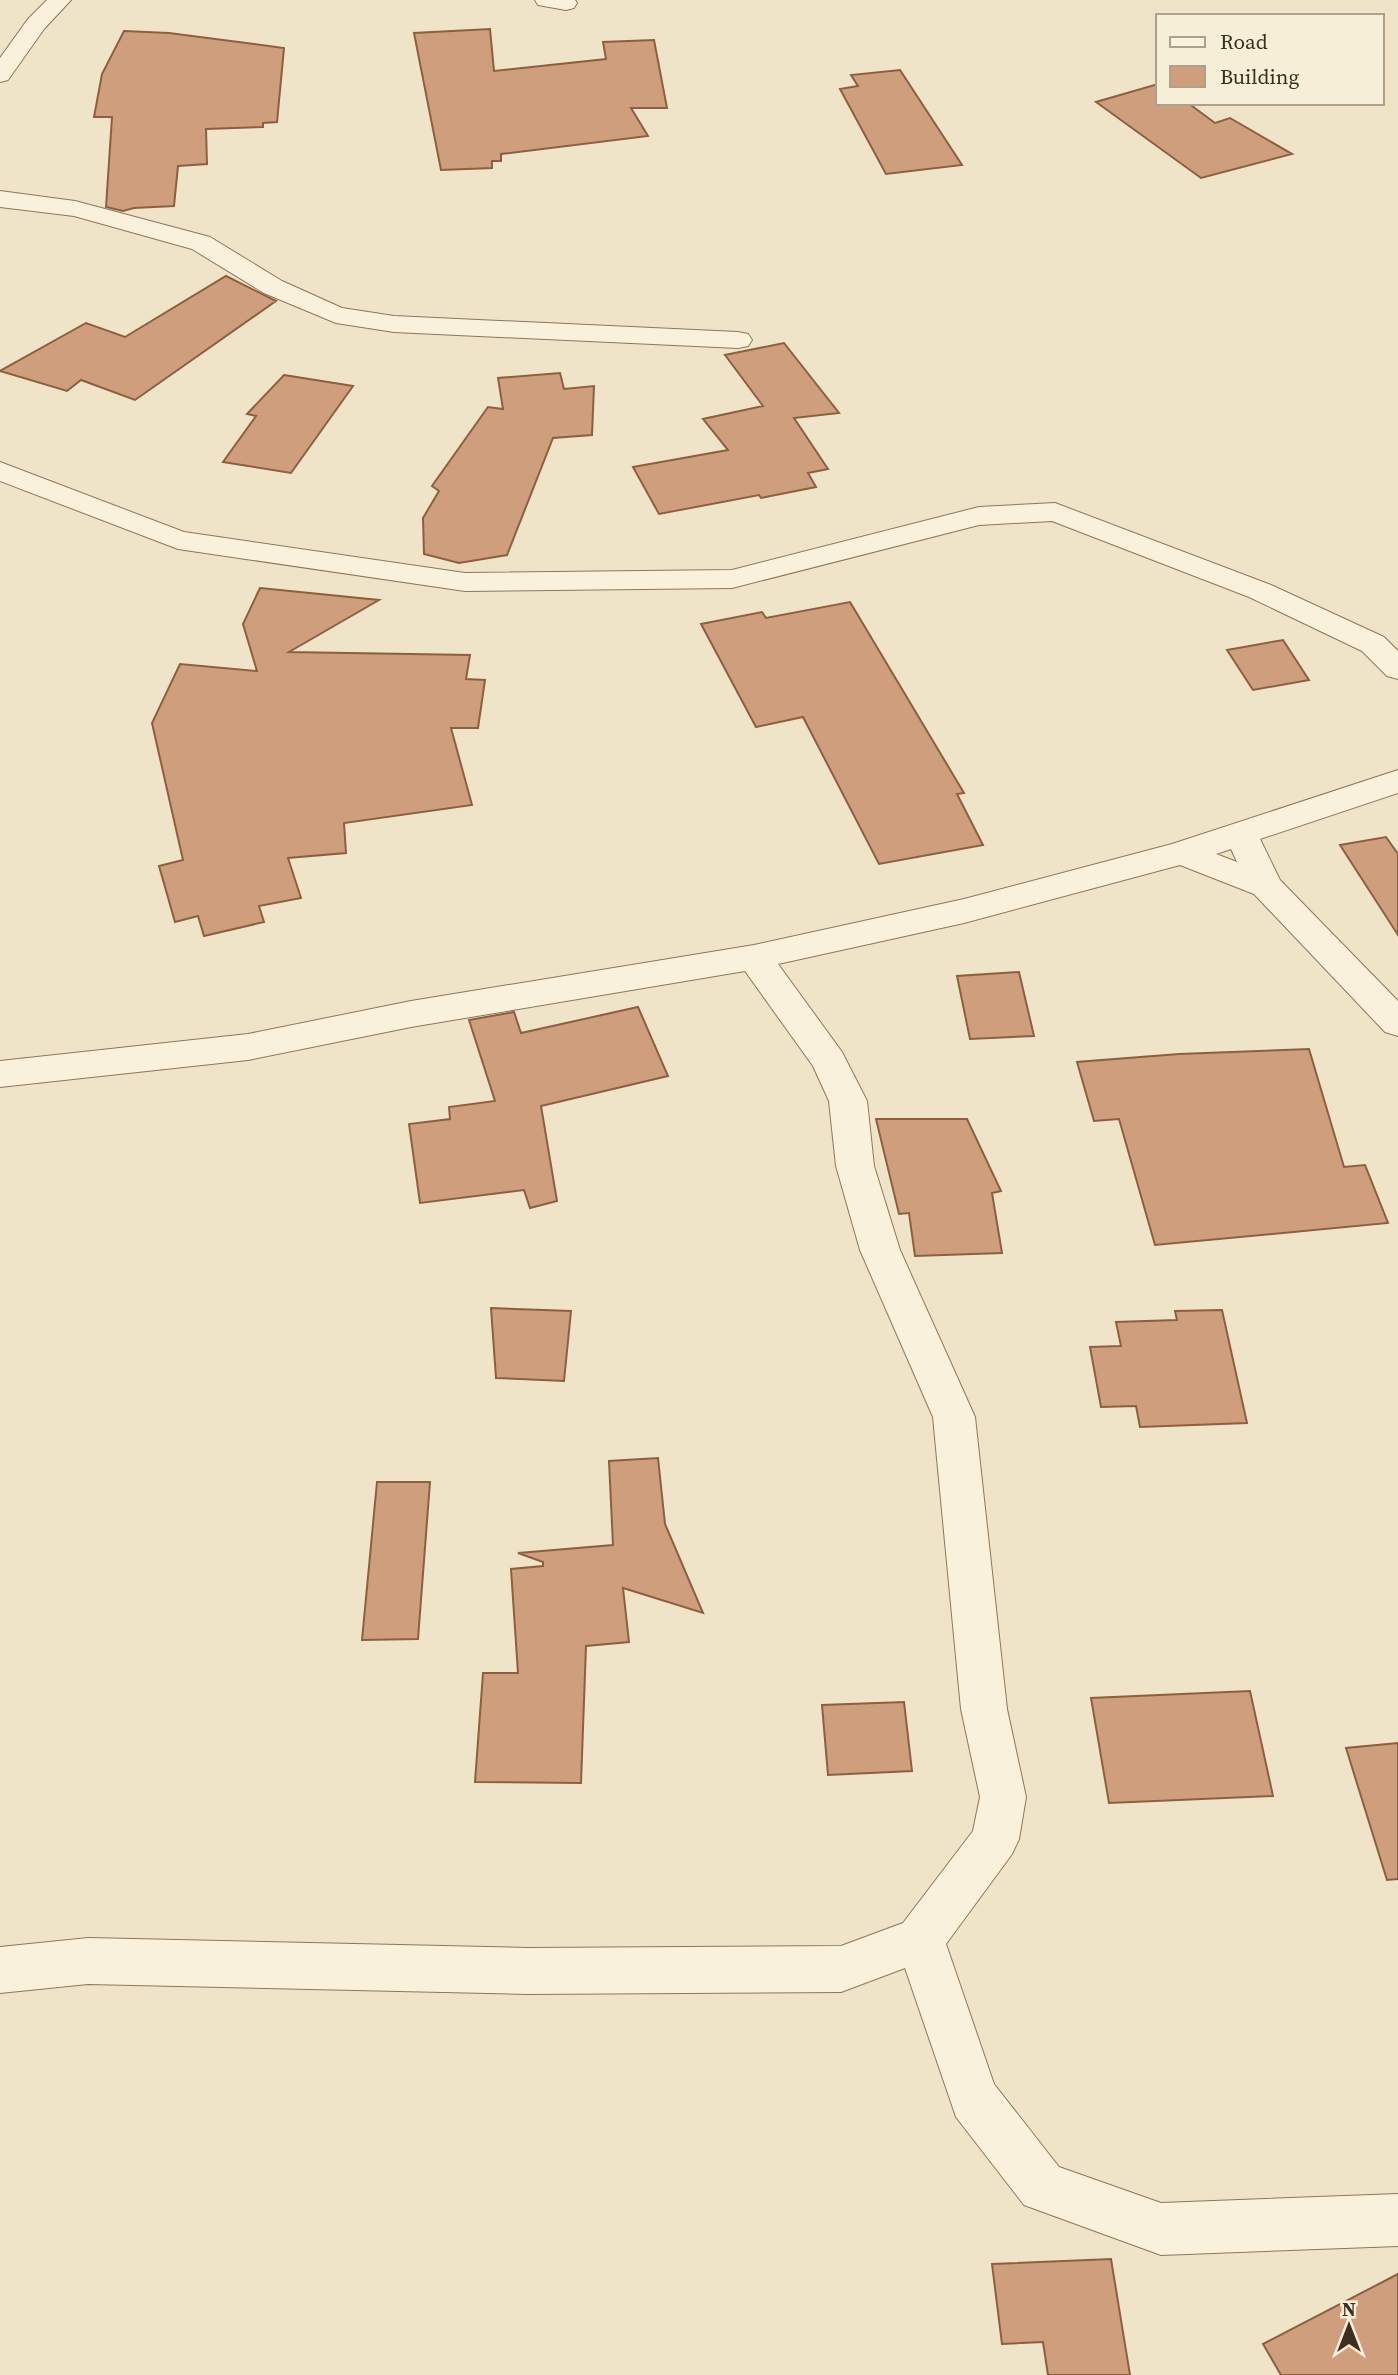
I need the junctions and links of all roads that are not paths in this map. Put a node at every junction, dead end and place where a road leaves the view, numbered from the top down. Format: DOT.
graph roads {
  1 [pos="60,0"];
  2 [pos="0,75"];
  3 [pos="0,199"];
  4 [pos="738,340"];
  5 [pos="0,471"];
  6 [pos="1398,669"];
  7 [pos="1398,781"];
  8 [pos="1240,833"];
  9 [pos="1182,853"];
  10 [pos="1266,886"];
  11 [pos="754,957"];
  12 [pos="1398,1023"];
  13 [pos="0,1074"];
  14 [pos="920,1940"];
  15 [pos="0,1970"];
  16 [pos="1398,2220"];
  1 -- 2 [label="street"];
  3 -- 4 [label="street"];
  5 -- 6 [label="street"];
  7 -- 8 [label="street"];
  8 -- 9 [label="street"];
  8 -- 10 [label="street"];
  9 -- 10 [label="street"];
  9 -- 11 [label="street"];
  10 -- 12 [label="street"];
  11 -- 13 [label="street"];
  11 -- 14 [label="street"];
  14 -- 15 [label="street"];
  14 -- 16 [label="street"];
}
